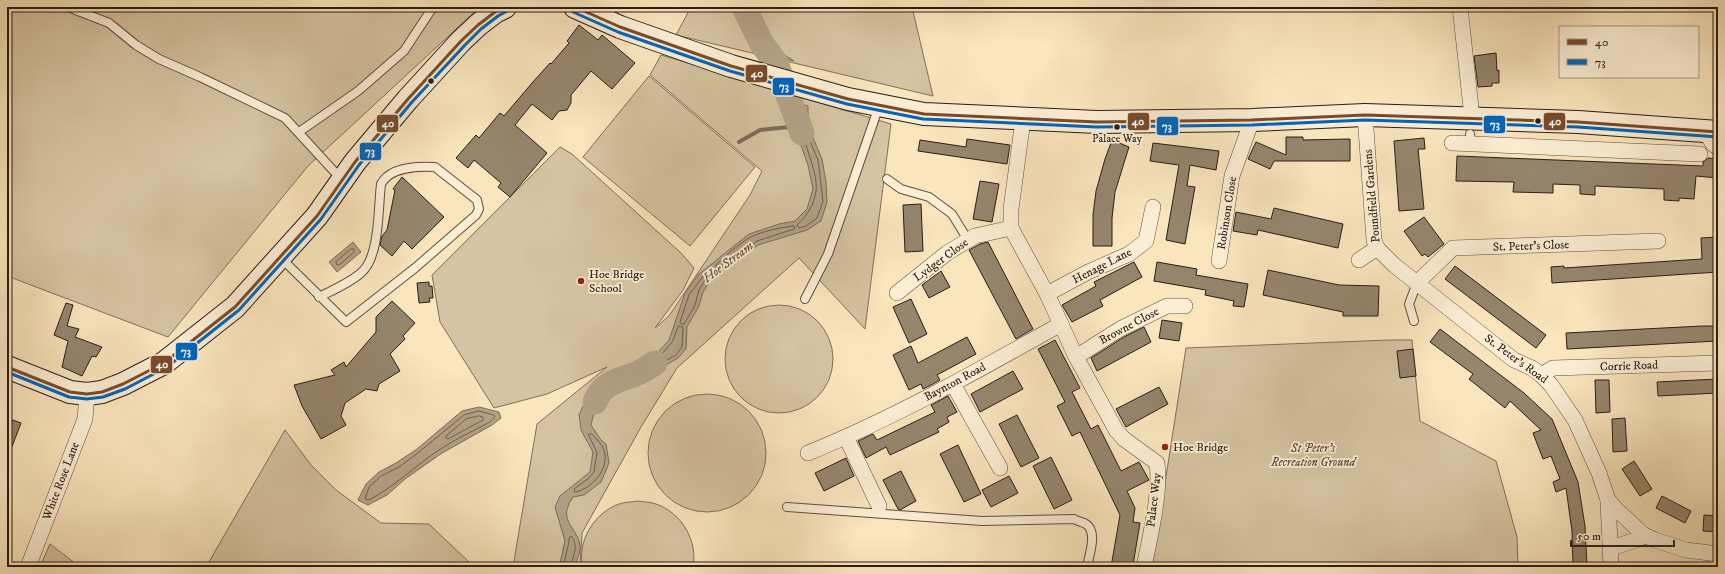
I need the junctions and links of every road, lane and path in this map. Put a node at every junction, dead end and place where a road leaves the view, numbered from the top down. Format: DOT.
graph roads {
  1 [pos="68,7"];
  2 [pos="433,7"];
  3 [pos="505,7"];
  4 [pos="575,7"];
  5 [pos="1460,7"];
  6 [pos="879,106"];
  7 [pos="1364,115"];
  8 [pos="1023,120"];
  9 [pos="1252,120"];
  10 [pos="1578,122"];
  11 [pos="1711,131"];
  12 [pos="299,132"];
  13 [pos="1471,132"];
  14 [pos="1452,143"];
  15 [pos="1577,148"];
  16 [pos="1718,148"];
  17 [pos="1700,154"];
  18 [pos="887,179"];
  19 [pos="342,180"];
  20 [pos="1153,207"];
  21 [pos="1011,228"];
  22 [pos="968,240"];
  23 [pos="1658,241"];
  24 [pos="1377,248"];
  25 [pos="281,258"];
  26 [pos="1359,260"];
  27 [pos="1219,261"];
  28 [pos="1417,283"];
  29 [pos="898,293"];
  30 [pos="1047,294"];
  31 [pos="319,297"];
  32 [pos="805,299"];
  33 [pos="1185,306"];
  34 [pos="1414,321"];
  35 [pos="1061,324"];
  36 [pos="1076,357"];
  37 [pos="1718,363"];
  38 [pos="7,367"];
  39 [pos="1542,374"];
  40 [pos="953,384"];
  41 [pos="87,394"];
  42 [pos="846,437"];
  43 [pos="808,453"];
  44 [pos="1000,468"];
  45 [pos="1608,500"];
  46 [pos="879,506"];
  47 [pos="787,507"];
  48 [pos="1644,535"];
  49 [pos="1611,548"];
  50 [pos="1718,554"];
  51 [pos="28,567"];
  52 [pos="1087,567"];
  53 [pos="1144,567"];
  54 [pos="1611,567"];
  1 -- 12 [label="lane"];
  2 -- 12 [label="lane"];
  3 -- 19 [label="main road"];
  4 -- 6 [label="main road"];
  5 -- 13 [label="street"];
  6 -- 8 [label="main road"];
  6 -- 32 [label="lane"];
  7 -- 9 [label="main road"];
  7 -- 13 [label="main road"];
  7 -- 24 [label="street, Poundfield Gardens"];
  8 -- 9 [label="main road"];
  8 -- 21 [label="street, Palace Way"];
  9 -- 27 [label="street, Robinson Close"];
  10 -- 11 [label="main road"];
  10 -- 13 [label="main road"];
  10 -- 15 [label="street"];
  11 -- 16 [label="street"];
  12 -- 19 [label="lane"];
  13 -- 14 [label="street"];
  13 -- 15 [label="street"];
  15 -- 17 [label="street"];
  18 -- 22 [label="lane"];
  19 -- 25 [label="main road"];
  20 -- 30 [label="street, Henage Lane"];
  21 -- 22 [label="street, Lydger Close"];
  21 -- 30 [label="street, Palace Way"];
  22 -- 29 [label="street, Lydger Close"];
  23 -- 28 [label="street, St. Peter's Close"];
  24 -- 26 [label="street"];
  24 -- 28 [label="street, Poundfield Gardens"];
  25 -- 31 [label="lane"];
  25 -- 41 [label="main road"];
  28 -- 34 [label="lane"];
  28 -- 39 [label="street, St. Peter's Road"];
  30 -- 35 [label="street, Palace Way"];
  31 -- 31 [label="lane"];
  33 -- 36 [label="street, Browne Close"];
  35 -- 36 [label="street, Palace Way"];
  35 -- 40 [label="street, Baynton Road"];
  36 -- 53 [label="street, Palace Way"];
  37 -- 39 [label="street, Corrie Road"];
  38 -- 41 [label="main road"];
  39 -- 45 [label="street, St. Peter's Road"];
  40 -- 42 [label="street, Baynton Road"];
  40 -- 44 [label="street"];
  41 -- 51 [label="street, White Rose Lane"];
  42 -- 43 [label="street, Baynton Road"];
  42 -- 46 [label="street"];
  45 -- 48 [label="street, St. Peter's Road"];
  45 -- 49 [label="street, St. Peter's Road"];
  47 -- 52 [label="lane"];
  48 -- 49 [label="street"];
  48 -- 50 [label="street, St. Peter's Road"];
  49 -- 54 [label="street, St. Peter's Road"];
}
